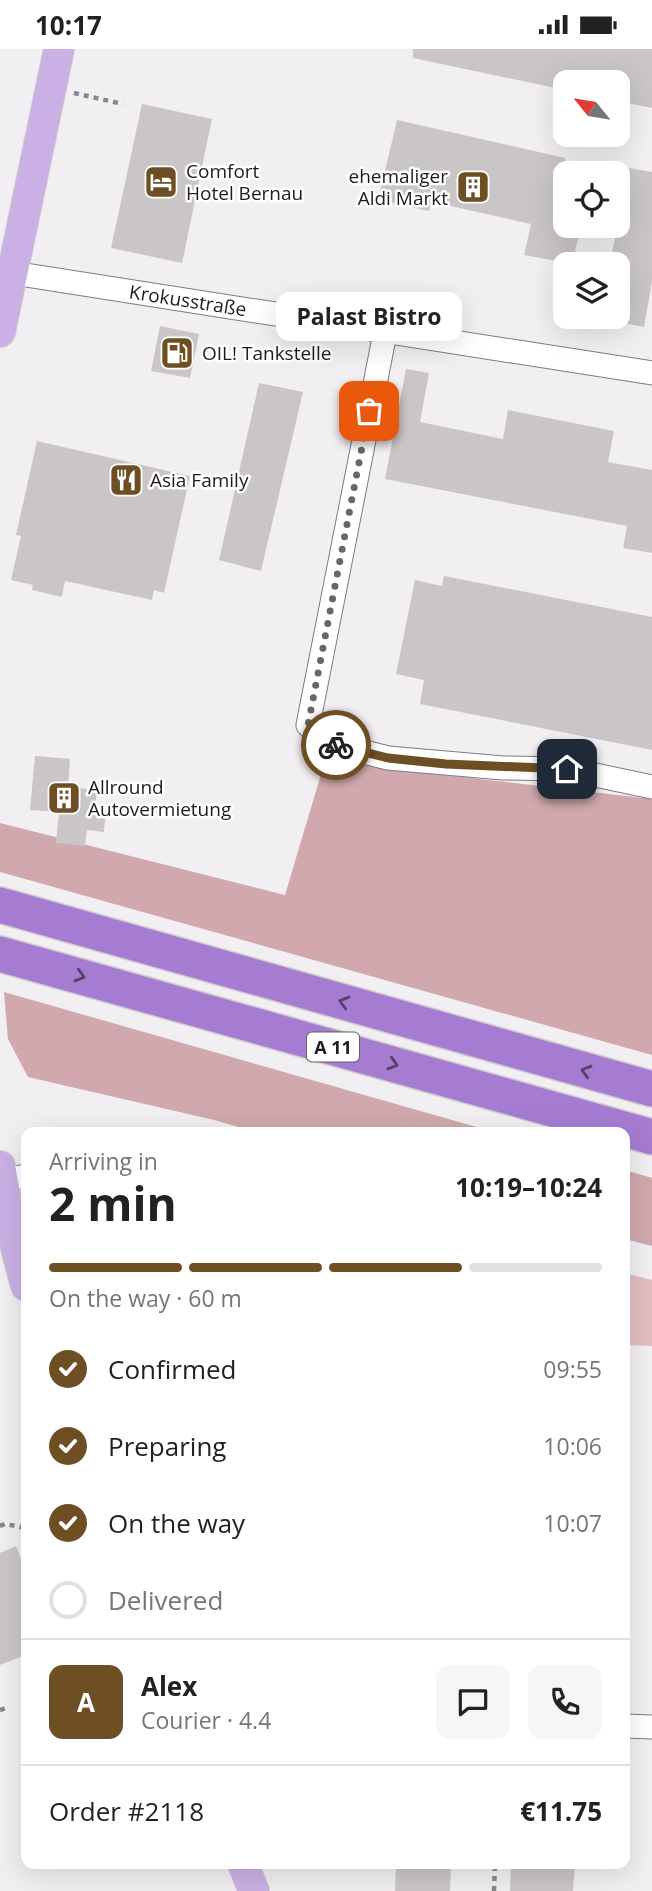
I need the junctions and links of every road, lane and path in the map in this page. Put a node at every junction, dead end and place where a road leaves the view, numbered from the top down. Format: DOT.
graph roads {
  1 [pos="59,49"];
  2 [pos="73,93"];
  3 [pos="123,104"];
  4 [pos="13,273"];
  5 [pos="0,332"];
  6 [pos="385,333"];
  7 [pos="652,373"];
  8 [pos="652,787"];
  9 [pos="12,908"];
  10 [pos="7,956"];
  11 [pos="652,1089"];
  12 [pos="616,1127"];
  13 [pos="630,1131"];
  14 [pos="652,1137"];
  15 [pos="7,1176"];
  16 [pos="21,1267"];
  17 [pos="0,1527"];
  18 [pos="21,1527"];
  19 [pos="9,1707"];
  20 [pos="0,1710"];
  21 [pos="630,1726"];
  22 [pos="652,1727"];
  23 [pos="245,1869"];
  24 [pos="495,1869"];
  25 [pos="254,1891"];
  26 [pos="494,1891"];
  1 -- 4 [label="main road"];
  2 -- 3 [label="path"];
  4 -- 5 [label="main road"];
  4 -- 6 [label="street, Krokusstraße"];
  6 -- 7 [label="street, Krokusstraße"];
  6 -- 8 [label="street"];
  11 -- 9 [label="highway, A 11, one-way"];
  10 -- 12 [label="highway, A 11, one-way"];
  13 -- 14 [label="highway, A 11, one-way"];
  15 -- 16 [label="main road"];
  17 -- 18 [label="path"];
  19 -- 20 [label="path"];
  21 -- 22 [label="street"];
  23 -- 25 [label="main road"];
  24 -- 26 [label="path"];
}
